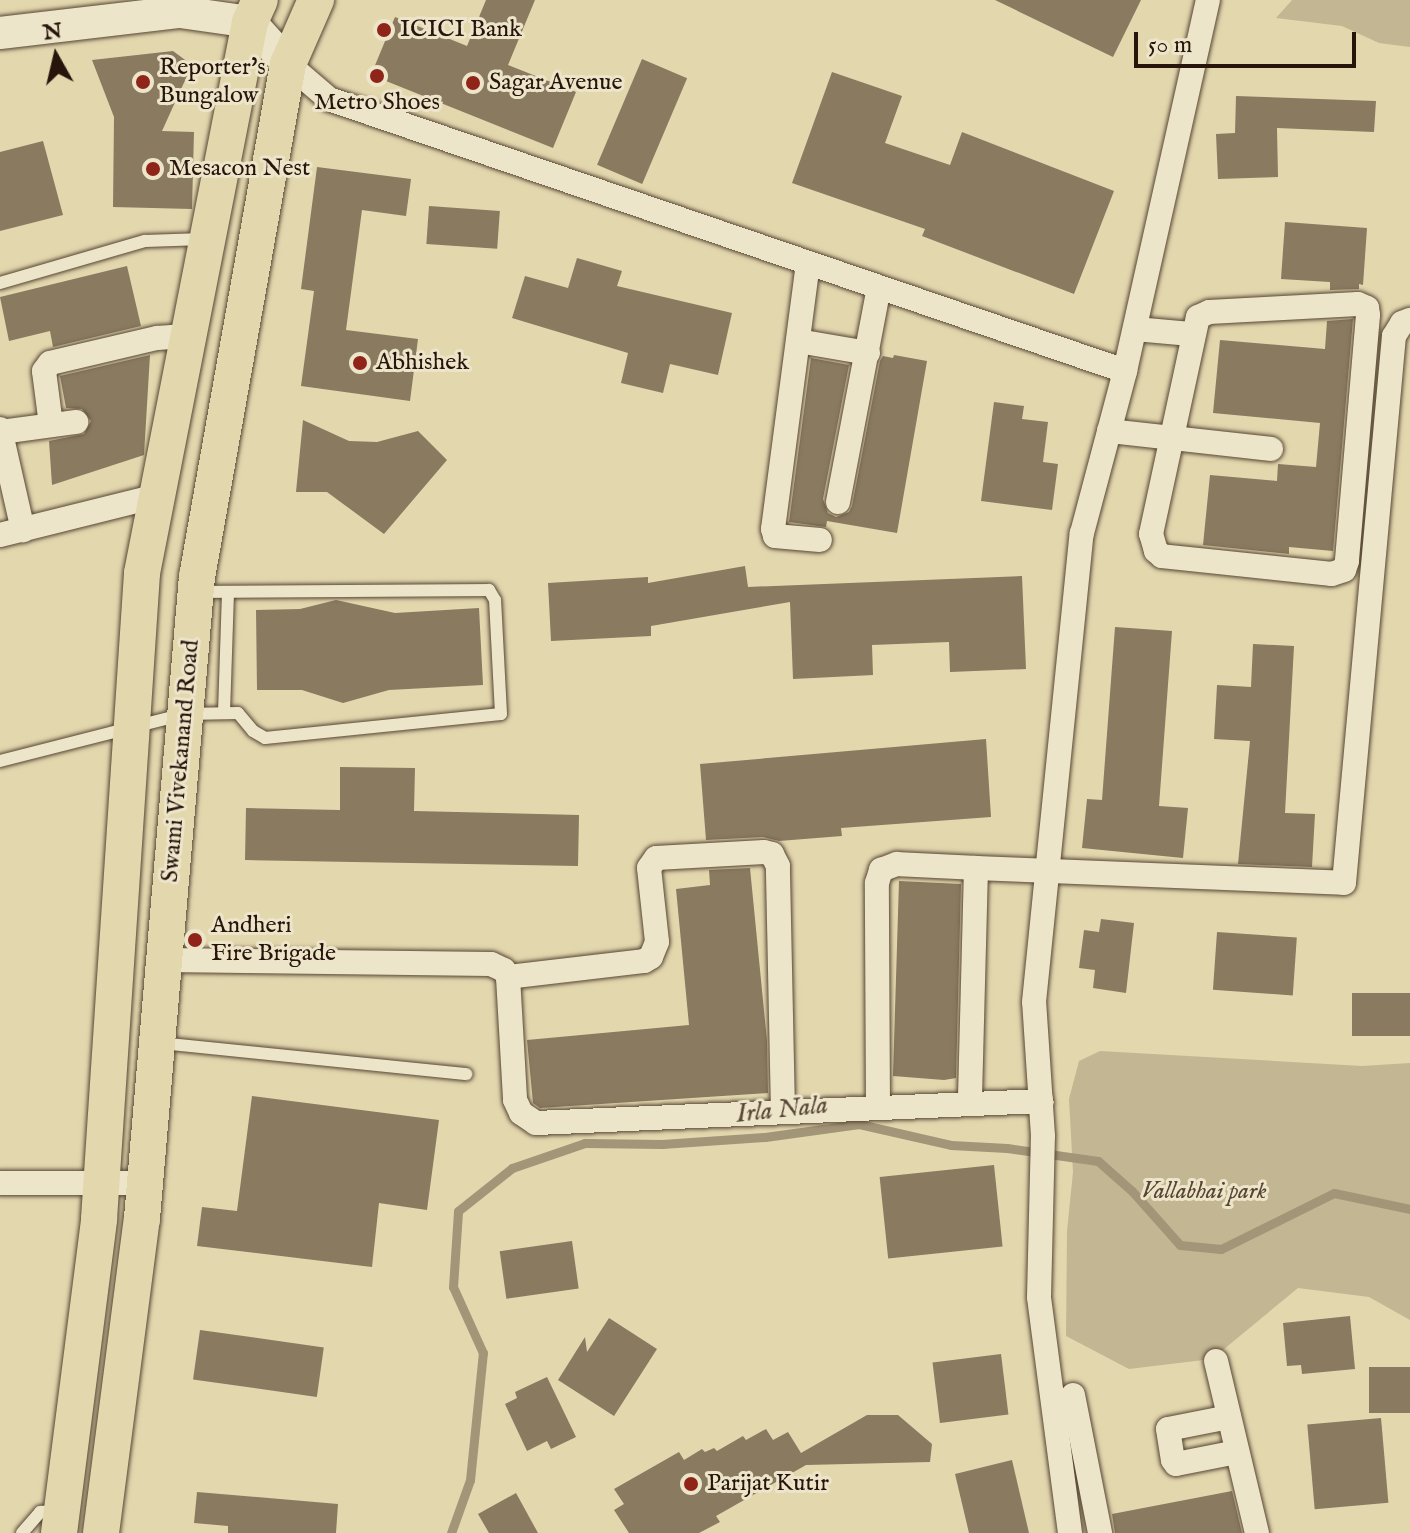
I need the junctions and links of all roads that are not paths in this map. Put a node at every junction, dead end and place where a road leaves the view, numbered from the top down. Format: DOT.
graph roads {
  1 [pos="316,0"];
  2 [pos="1208,0"];
  3 [pos="255,11"];
  4 [pos="0,33"];
  5 [pos="288,64"];
  6 [pos="207,239"];
  7 [pos="808,263"];
  8 [pos="0,283"];
  9 [pos="879,288"];
  10 [pos="1410,320"];
  11 [pos="1135,329"];
  12 [pos="1191,334"];
  13 [pos="189,336"];
  14 [pos="798,341"];
  15 [pos="868,353"];
  16 [pos="1364,366"];
  17 [pos="1391,369"];
  18 [pos="1125,371"];
  19 [pos="76,422"];
  20 [pos="51,425"];
  21 [pos="0,430"];
  22 [pos="1109,431"];
  23 [pos="1170,439"];
  24 [pos="1271,449"];
  25 [pos="1355,467"];
  26 [pos="1382,469"];
  27 [pos="157,496"];
  28 [pos="838,502"];
  29 [pos="11,532"];
  30 [pos="820,540"];
  31 [pos="211,592"];
  32 [pos="224,713"];
  33 [pos="185,714"];
  34 [pos="132,725"];
  35 [pos="0,761"];
  36 [pos="976,868"];
  37 [pos="1047,872"];
  38 [pos="164,960"];
  39 [pos="508,977"];
  40 [pos="157,1043"];
  41 [pos="466,1074"];
  42 [pos="1042,1101"];
  43 [pos="970,1103"];
  44 [pos="878,1108"];
  45 [pos="783,1112"];
  46 [pos="0,1183"];
  47 [pos="145,1183"];
  48 [pos="101,1185"];
  49 [pos="1216,1361"];
  50 [pos="1067,1414"];
  51 [pos="1229,1417"];
  52 [pos="1237,1452"];
  53 [pos="61,1522"];
  54 [pos="22,1533"];
  55 [pos="101,1533"];
  56 [pos="1070,1533"];
  57 [pos="1100,1533"];
  58 [pos="1257,1533"];
  1 -- 5 [label="main road, Swami Vivekanand Road"];
  2 -- 11 [label="street"];
  3 -- 4 [label="street"];
  3 -- 5 [label="street"];
  3 -- 6 [label="main road, Swami Vivekanand Road"];
  5 -- 7 [label="street"];
  5 -- 31 [label="main road, Swami Vivekanand Road"];
  6 -- 8 [label="lane"];
  6 -- 13 [label="main road, Swami Vivekanand Road"];
  7 -- 9 [label="street"];
  7 -- 14 [label="street"];
  9 -- 15 [label="street"];
  9 -- 18 [label="street"];
  10 -- 17 [label="street"];
  11 -- 12 [label="street"];
  11 -- 18 [label="street"];
  12 -- 16 [label="street"];
  12 -- 23 [label="street"];
  13 -- 20 [label="street"];
  13 -- 27 [label="main road, Swami Vivekanand Road"];
  14 -- 15 [label="street"];
  14 -- 30 [label="street"];
  15 -- 28 [label="street"];
  16 -- 17 [label="street"];
  16 -- 25 [label="street"];
  17 -- 26 [label="street"];
  18 -- 22 [label="street"];
  19 -- 20 [label="street"];
  20 -- 21 [label="street"];
  21 -- 29 [label="street"];
  22 -- 23 [label="street"];
  22 -- 37 [label="street"];
  23 -- 24 [label="street"];
  23 -- 25 [label="street"];
  25 -- 26 [label="street"];
  26 -- 37 [label="street"];
  27 -- 29 [label="street"];
  27 -- 34 [label="main road, Swami Vivekanand Road"];
  31 -- 32 [label="lane"];
  31 -- 32 [label="lane"];
  31 -- 33 [label="main road, Swami Vivekanand Road"];
  32 -- 33 [label="lane"];
  33 -- 34 [label="lane"];
  33 -- 38 [label="main road, Swami Vivekanand Road"];
  34 -- 35 [label="lane"];
  34 -- 48 [label="main road, Swami Vivekanand Road"];
  36 -- 37 [label="street"];
  36 -- 43 [label="street"];
  36 -- 44 [label="street"];
  37 -- 42 [label="street"];
  38 -- 39 [label="street"];
  38 -- 40 [label="main road, Swami Vivekanand Road"];
  39 -- 45 [label="street"];
  39 -- 45 [label="street"];
  40 -- 41 [label="lane"];
  40 -- 47 [label="main road, Swami Vivekanand Road"];
  42 -- 43 [label="street"];
  42 -- 50 [label="street"];
  43 -- 44 [label="street"];
  44 -- 45 [label="street"];
  46 -- 48 [label="street"];
  47 -- 48 [label="street"];
  47 -- 55 [label="main road, Swami Vivekanand Road"];
  48 -- 53 [label="main road, Swami Vivekanand Road"];
  49 -- 51 [label="street"];
  50 -- 56 [label="street"];
  50 -- 57 [label="street"];
  51 -- 52 [label="street"];
  51 -- 52 [label="street"];
  52 -- 58 [label="street"];
  53 -- 54 [label="lane"];
}
